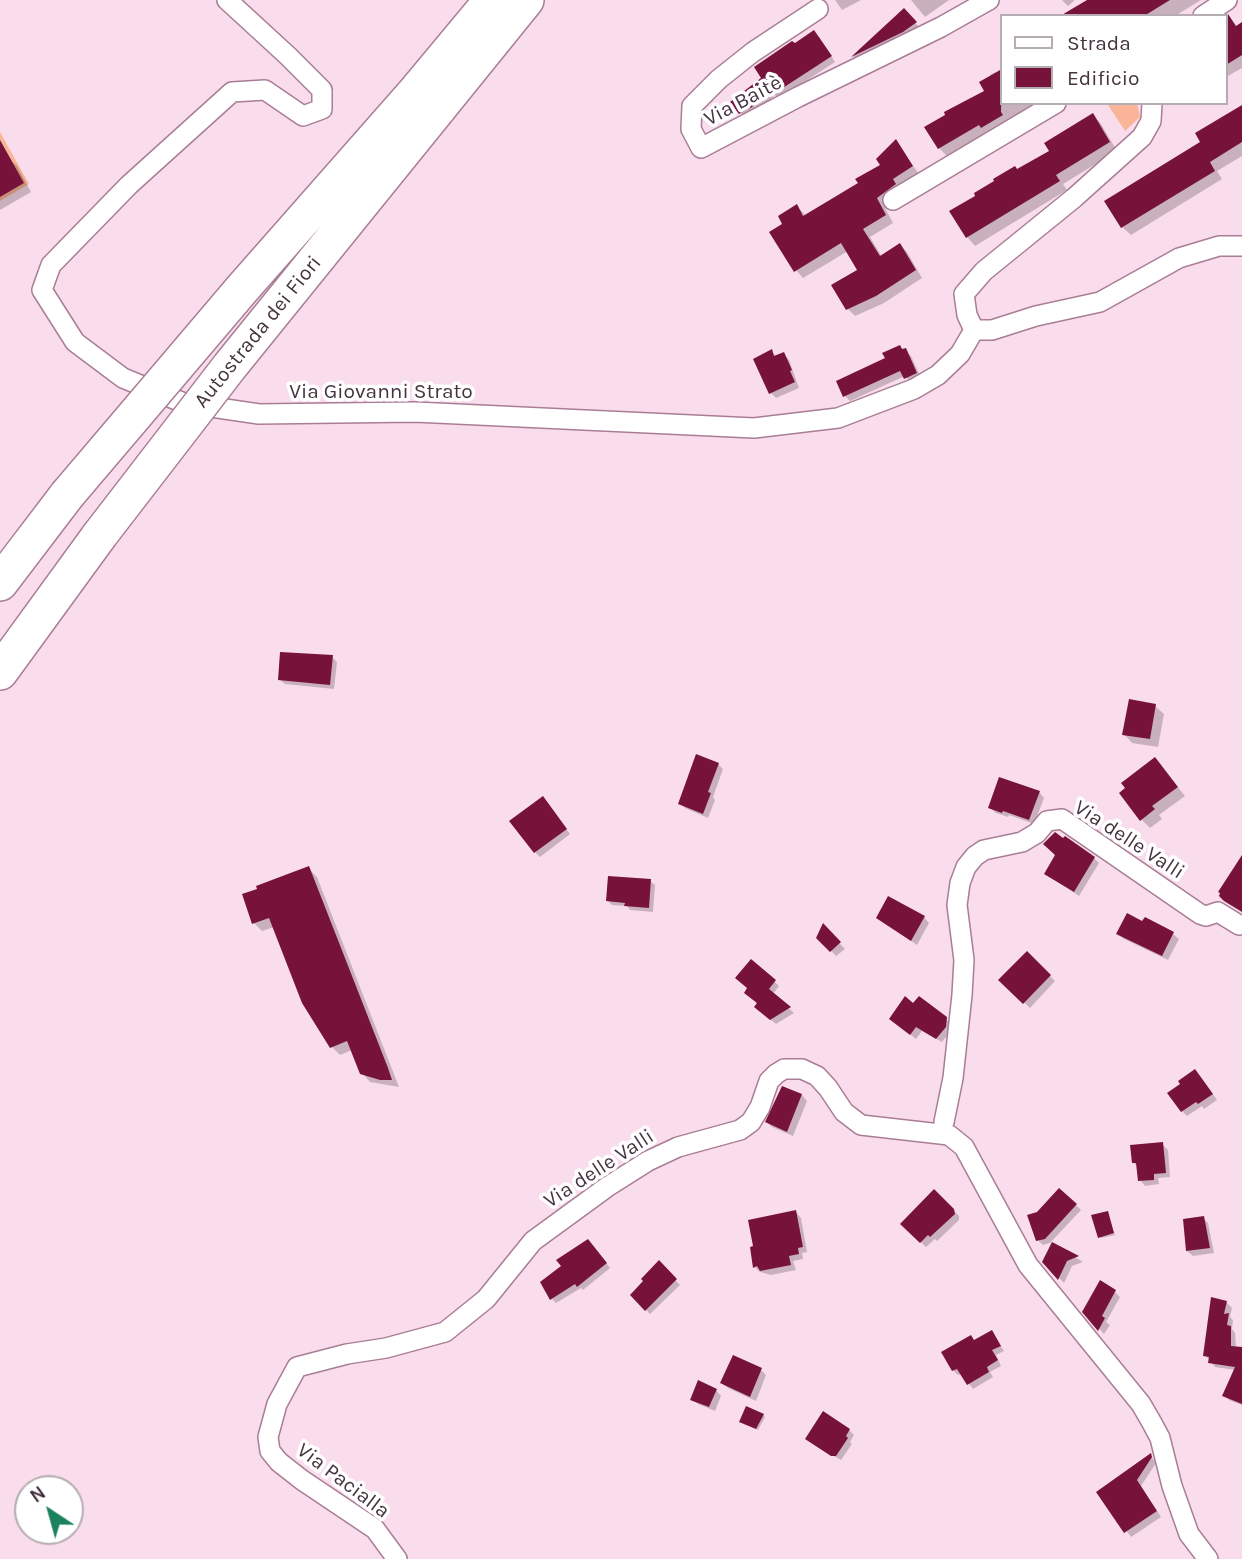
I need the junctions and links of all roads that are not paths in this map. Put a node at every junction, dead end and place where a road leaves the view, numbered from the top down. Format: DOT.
graph roads {
  1 [pos="227,0"];
  2 [pos="492,0"];
  3 [pos="526,0"];
  4 [pos="989,0"];
  5 [pos="1227,0"];
  6 [pos="818,9"];
  7 [pos="1206,14"];
  8 [pos="427,100"];
  9 [pos="1053,105"];
  10 [pos="1152,105"];
  11 [pos="893,200"];
  12 [pos="1242,246"];
  13 [pos="974,330"];
  14 [pos="0,583"];
  15 [pos="0,672"];
  16 [pos="1239,925"];
  17 [pos="944,1122"];
  18 [pos="268,1437"];
  19 [pos="397,1559"];
  20 [pos="1208,1559"];
  1 -- 13 [label="street, Via Giovanni Strato"];
  2 -- 8 [label="highway, Autostrada dei Fiori"];
  3 -- 8 [label="highway, Autostrada dei Fiori"];
  4 -- 6 [label="street, Via Baitè"];
  5 -- 7 [label="street"];
  8 -- 14 [label="highway, Autostrada dei Fiori, bridge"];
  8 -- 15 [label="highway, Autostrada dei Fiori, bridge"];
  9 -- 11 [label="street"];
  10 -- 13 [label="street"];
  12 -- 13 [label="street"];
  16 -- 17 [label="street, Via delle Valli"];
  18 -- 19 [label="street, Via Pacialla"];
  18 -- 20 [label="street, Via delle Valli"];
}
